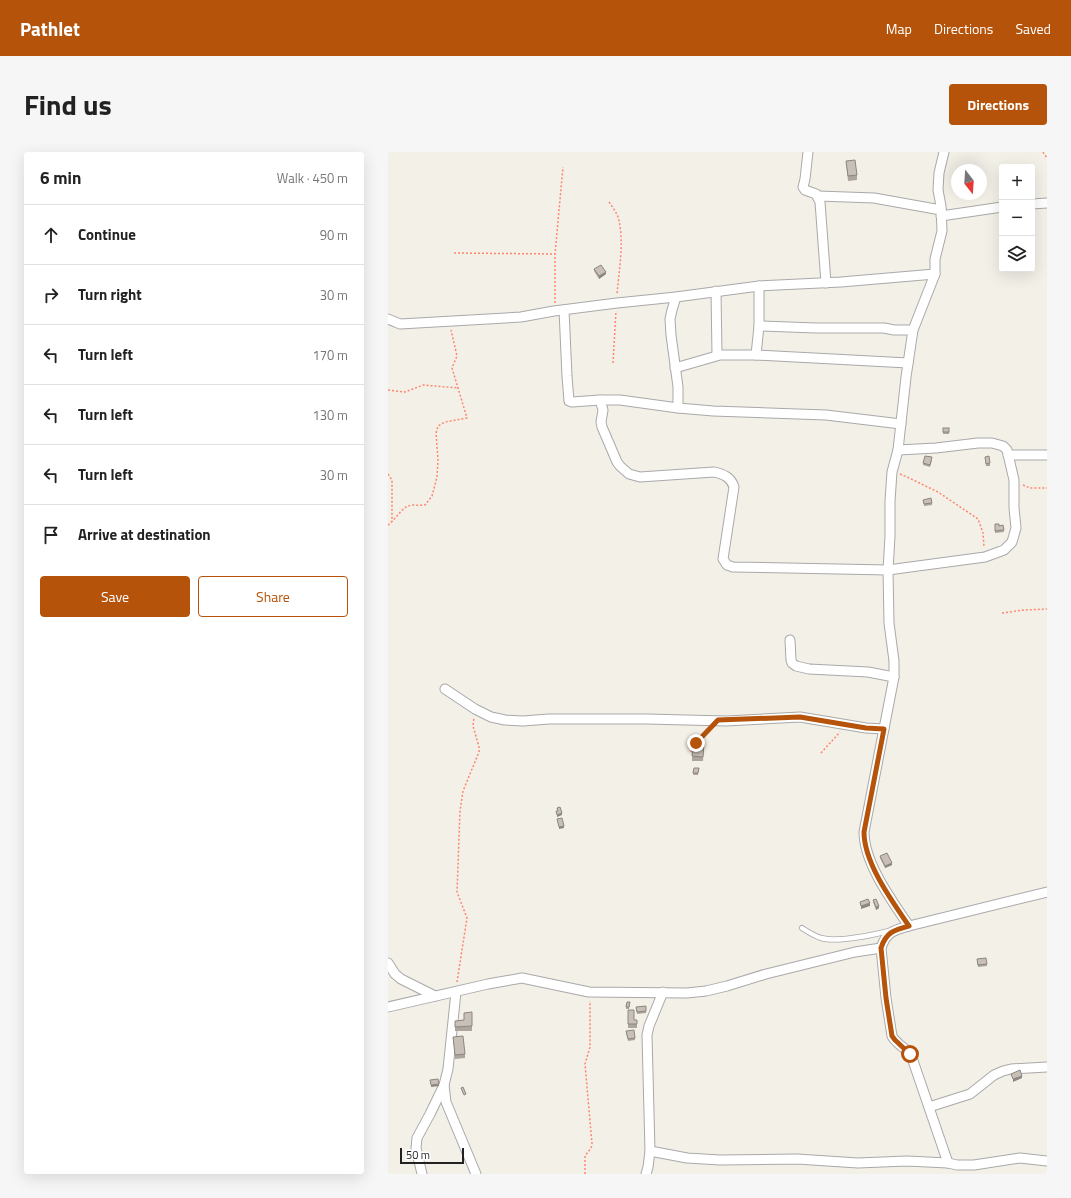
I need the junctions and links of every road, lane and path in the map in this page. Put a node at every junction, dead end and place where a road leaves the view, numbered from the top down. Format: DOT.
graph roads {
  1 [pos="808,152"];
  2 [pos="944,152"];
  3 [pos="1043,152"];
  4 [pos="1047,158"];
  5 [pos="563,167"];
  6 [pos="818,196"];
  7 [pos="610,202"];
  8 [pos="1047,203"];
  9 [pos="1035,204"];
  10 [pos="999,207"];
  11 [pos="941,213"];
  12 [pos="454,253"];
  13 [pos="555,254"];
  14 [pos="935,274"];
  15 [pos="826,283"];
  16 [pos="759,286"];
  17 [pos="716,292"];
  18 [pos="676,298"];
  19 [pos="617,303"];
  20 [pos="559,311"];
  21 [pos="388,320"];
  22 [pos="453,320"];
  23 [pos="759,326"];
  24 [pos="913,330"];
  25 [pos="717,355"];
  26 [pos="756,355"];
  27 [pos="613,363"];
  28 [pos="908,363"];
  29 [pos="675,368"];
  30 [pos="459,388"];
  31 [pos="388,390"];
  32 [pos="600,400"];
  33 [pos="678,408"];
  34 [pos="901,424"];
  35 [pos="898,450"];
  36 [pos="1008,455"];
  37 [pos="1047,455"];
  38 [pos="892,472"];
  39 [pos="388,474"];
  40 [pos="1014,480"];
  41 [pos="1047,488"];
  42 [pos="392,522"];
  43 [pos="388,524"];
  44 [pos="985,557"];
  45 [pos="888,570"];
  46 [pos="1047,609"];
  47 [pos="1002,612"];
  48 [pos="790,640"];
  49 [pos="894,677"];
  50 [pos="445,689"];
  51 [pos="475,709"];
  52 [pos="718,720"];
  53 [pos="848,724"];
  54 [pos="884,729"];
  55 [pos="691,752"];
  56 [pos="821,753"];
  57 [pos="1047,892"];
  58 [pos="909,926"];
  59 [pos="802,928"];
  60 [pos="894,930"];
  61 [pos="881,948"];
  62 [pos="388,963"];
  63 [pos="456,992"];
  64 [pos="589,992"];
  65 [pos="663,992"];
  66 [pos="435,996"];
  67 [pos="388,1007"];
  68 [pos="1047,1066"];
  69 [pos="444,1085"];
  70 [pos="929,1107"];
  71 [pos="650,1150"];
  72 [pos="1047,1160"];
  73 [pos="948,1163"];
  74 [pos="422,1174"];
  75 [pos="476,1174"];
  76 [pos="584,1174"];
  77 [pos="646,1174"];
  1 -- 6 [label="street"];
  2 -- 11 [label="street"];
  3 -- 4 [label="path"];
  5 -- 13 [label="path"];
  6 -- 11 [label="street"];
  6 -- 15 [label="street"];
  7 -- 19 [label="path"];
  8 -- 9 [label="street"];
  10 -- 11 [label="street"];
  11 -- 14 [label="street"];
  12 -- 13 [label="path"];
  13 -- 20 [label="path"];
  14 -- 15 [label="street"];
  14 -- 24 [label="street"];
  15 -- 16 [label="street"];
  16 -- 17 [label="street"];
  16 -- 23 [label="street"];
  17 -- 18 [label="street"];
  17 -- 25 [label="street"];
  18 -- 19 [label="street"];
  18 -- 29 [label="street"];
  19 -- 20 [label="street"];
  19 -- 27 [label="path"];
  20 -- 22 [label="street"];
  20 -- 32 [label="street"];
  21 -- 22 [label="street"];
  22 -- 30 [label="path"];
  23 -- 24 [label="street"];
  23 -- 26 [label="street"];
  24 -- 28 [label="street"];
  25 -- 26 [label="street"];
  25 -- 29 [label="street"];
  26 -- 28 [label="street"];
  28 -- 34 [label="street"];
  29 -- 33 [label="street"];
  30 -- 31 [label="path"];
  30 -- 42 [label="path"];
  32 -- 33 [label="street"];
  32 -- 45 [label="street"];
  33 -- 34 [label="street"];
  34 -- 35 [label="street"];
  35 -- 36 [label="street"];
  35 -- 38 [label="street"];
  36 -- 37 [label="street"];
  36 -- 40 [label="street"];
  38 -- 44 [label="path"];
  38 -- 45 [label="street"];
  39 -- 42 [label="path"];
  40 -- 41 [label="path"];
  40 -- 44 [label="street"];
  42 -- 43 [label="path"];
  44 -- 45 [label="street"];
  45 -- 49 [label="street"];
  46 -- 47 [label="path"];
  48 -- 49 [label="street"];
  49 -- 54 [label="street"];
  50 -- 51 [label="street"];
  51 -- 52 [label="street"];
  51 -- 63 [label="path"];
  52 -- 53 [label="street"];
  52 -- 55 [label="path"];
  53 -- 54 [label="street"];
  53 -- 56 [label="path"];
  54 -- 58 [label="street"];
  57 -- 58 [label="street"];
  58 -- 60 [label="street"];
  59 -- 60 [label="lane"];
  60 -- 61 [label="street"];
  61 -- 65 [label="street"];
  61 -- 70 [label="street"];
  62 -- 66 [label="street"];
  63 -- 64 [label="street"];
  63 -- 66 [label="street"];
  63 -- 69 [label="street"];
  64 -- 65 [label="street"];
  64 -- 76 [label="path"];
  65 -- 71 [label="street"];
  66 -- 67 [label="street"];
  68 -- 70 [label="street"];
  69 -- 74 [label="street"];
  69 -- 75 [label="street"];
  70 -- 73 [label="street"];
  71 -- 73 [label="street"];
  71 -- 77 [label="street"];
  72 -- 73 [label="street"];
}
